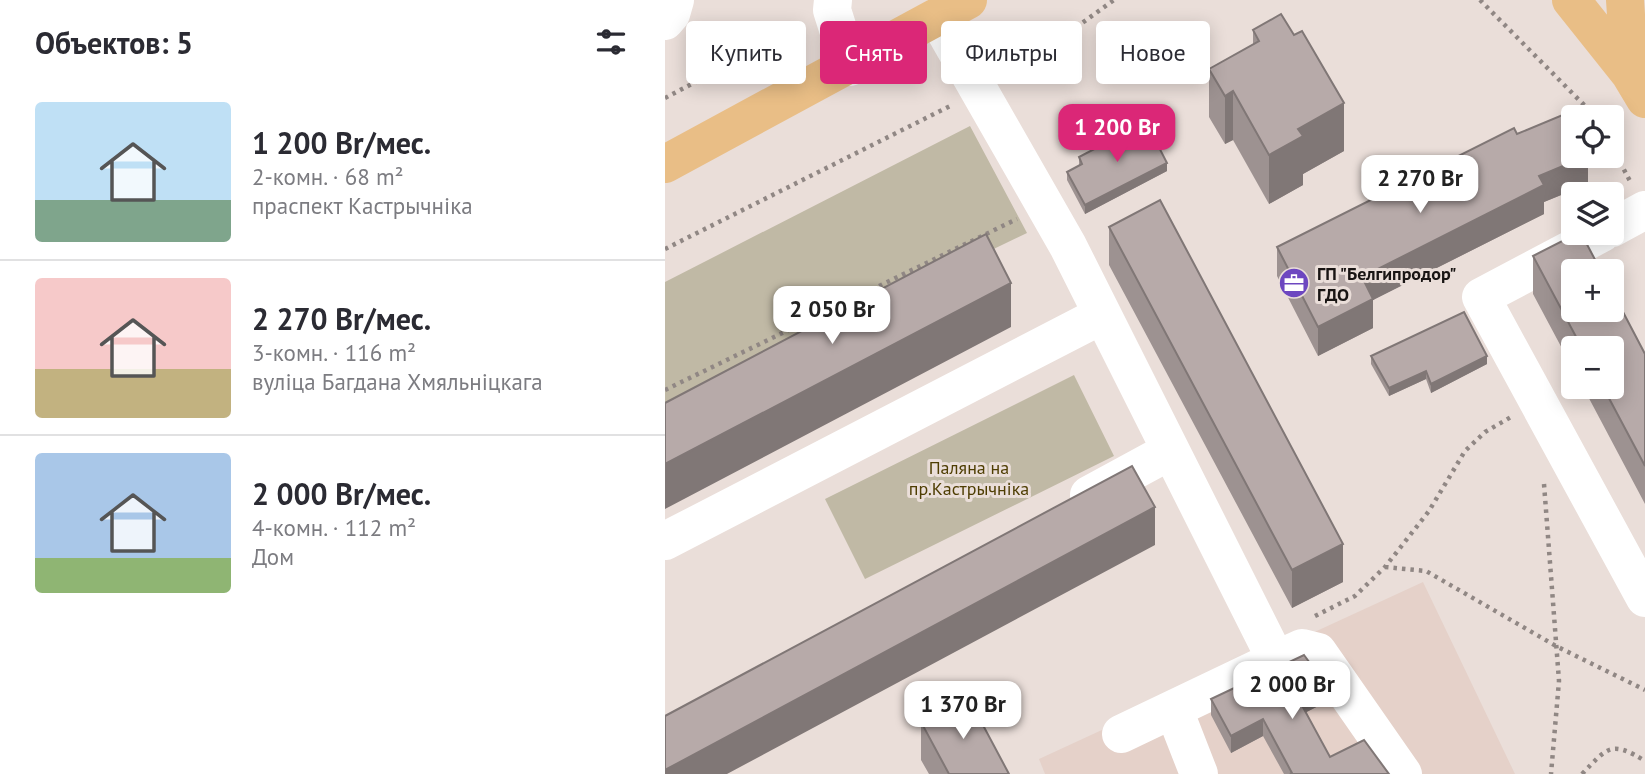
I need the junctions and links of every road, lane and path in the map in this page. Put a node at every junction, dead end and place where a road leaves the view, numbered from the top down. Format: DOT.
graph roads {
  1 [pos="675,0"];
  2 [pos="1114,0"];
  3 [pos="1480,0"];
  4 [pos="1571,0"];
  5 [pos="1625,0"];
  6 [pos="832,5"];
  7 [pos="952,8"];
  8 [pos="665,20"];
  9 [pos="927,22"];
  10 [pos="820,82"];
  11 [pos="978,93"];
  12 [pos="1631,93"];
  13 [pos="665,98"];
  14 [pos="1584,105"];
  15 [pos="1614,105"];
  16 [pos="665,164"];
  17 [pos="1044,206"];
  18 [pos="1645,210"];
  19 [pos="1624,221"];
  20 [pos="1579,245"];
  21 [pos="665,249"];
  22 [pos="1102,315"];
  23 [pos="665,390"];
  24 [pos="1537,401"];
  25 [pos="1170,452"];
  26 [pos="1543,483"];
  27 [pos="1059,511"];
  28 [pos="665,541"];
  29 [pos="1385,567"];
  30 [pos="1645,598"];
  31 [pos="1556,646"];
  32 [pos="1270,650"];
  33 [pos="1645,690"];
  34 [pos="1174,710"];
  35 [pos="1121,734"];
  36 [pos="1645,761"];
  37 [pos="1199,774"];
  38 [pos="1403,774"];
  39 [pos="1551,774"];
  40 [pos="1583,774"];
  1 -- 8 [label="lane"];
  2 -- 11 [label="path"];
  3 -- 14 [label="path"];
  4 -- 12 [label="main road"];
  5 -- 12 [label="main road"];
  6 -- 13 [label="path"];
  7 -- 9 [label="main road"];
  7 -- 11 [label="lane"];
  10 -- 16 [label="main road"];
  11 -- 17 [label="lane"];
  11 -- 21 [label="path"];
  12 -- 15 [label="path"];
  17 -- 22 [label="lane"];
  17 -- 23 [label="path"];
  18 -- 19 [label="lane"];
  20 -- 24 [label="lane"];
  22 -- 25 [label="lane"];
  22 -- 28 [label="lane"];
  24 -- 29 [label="path"];
  24 -- 30 [label="lane"];
  25 -- 27 [label="lane"];
  25 -- 32 [label="lane"];
  26 -- 31 [label="path"];
  29 -- 31 [label="path"];
  29 -- 32 [label="path"];
  31 -- 33 [label="path"];
  31 -- 39 [label="path"];
  32 -- 34 [label="lane"];
  32 -- 38 [label="lane"];
  34 -- 35 [label="lane"];
  34 -- 37 [label="lane"];
  36 -- 40 [label="path"];
}
